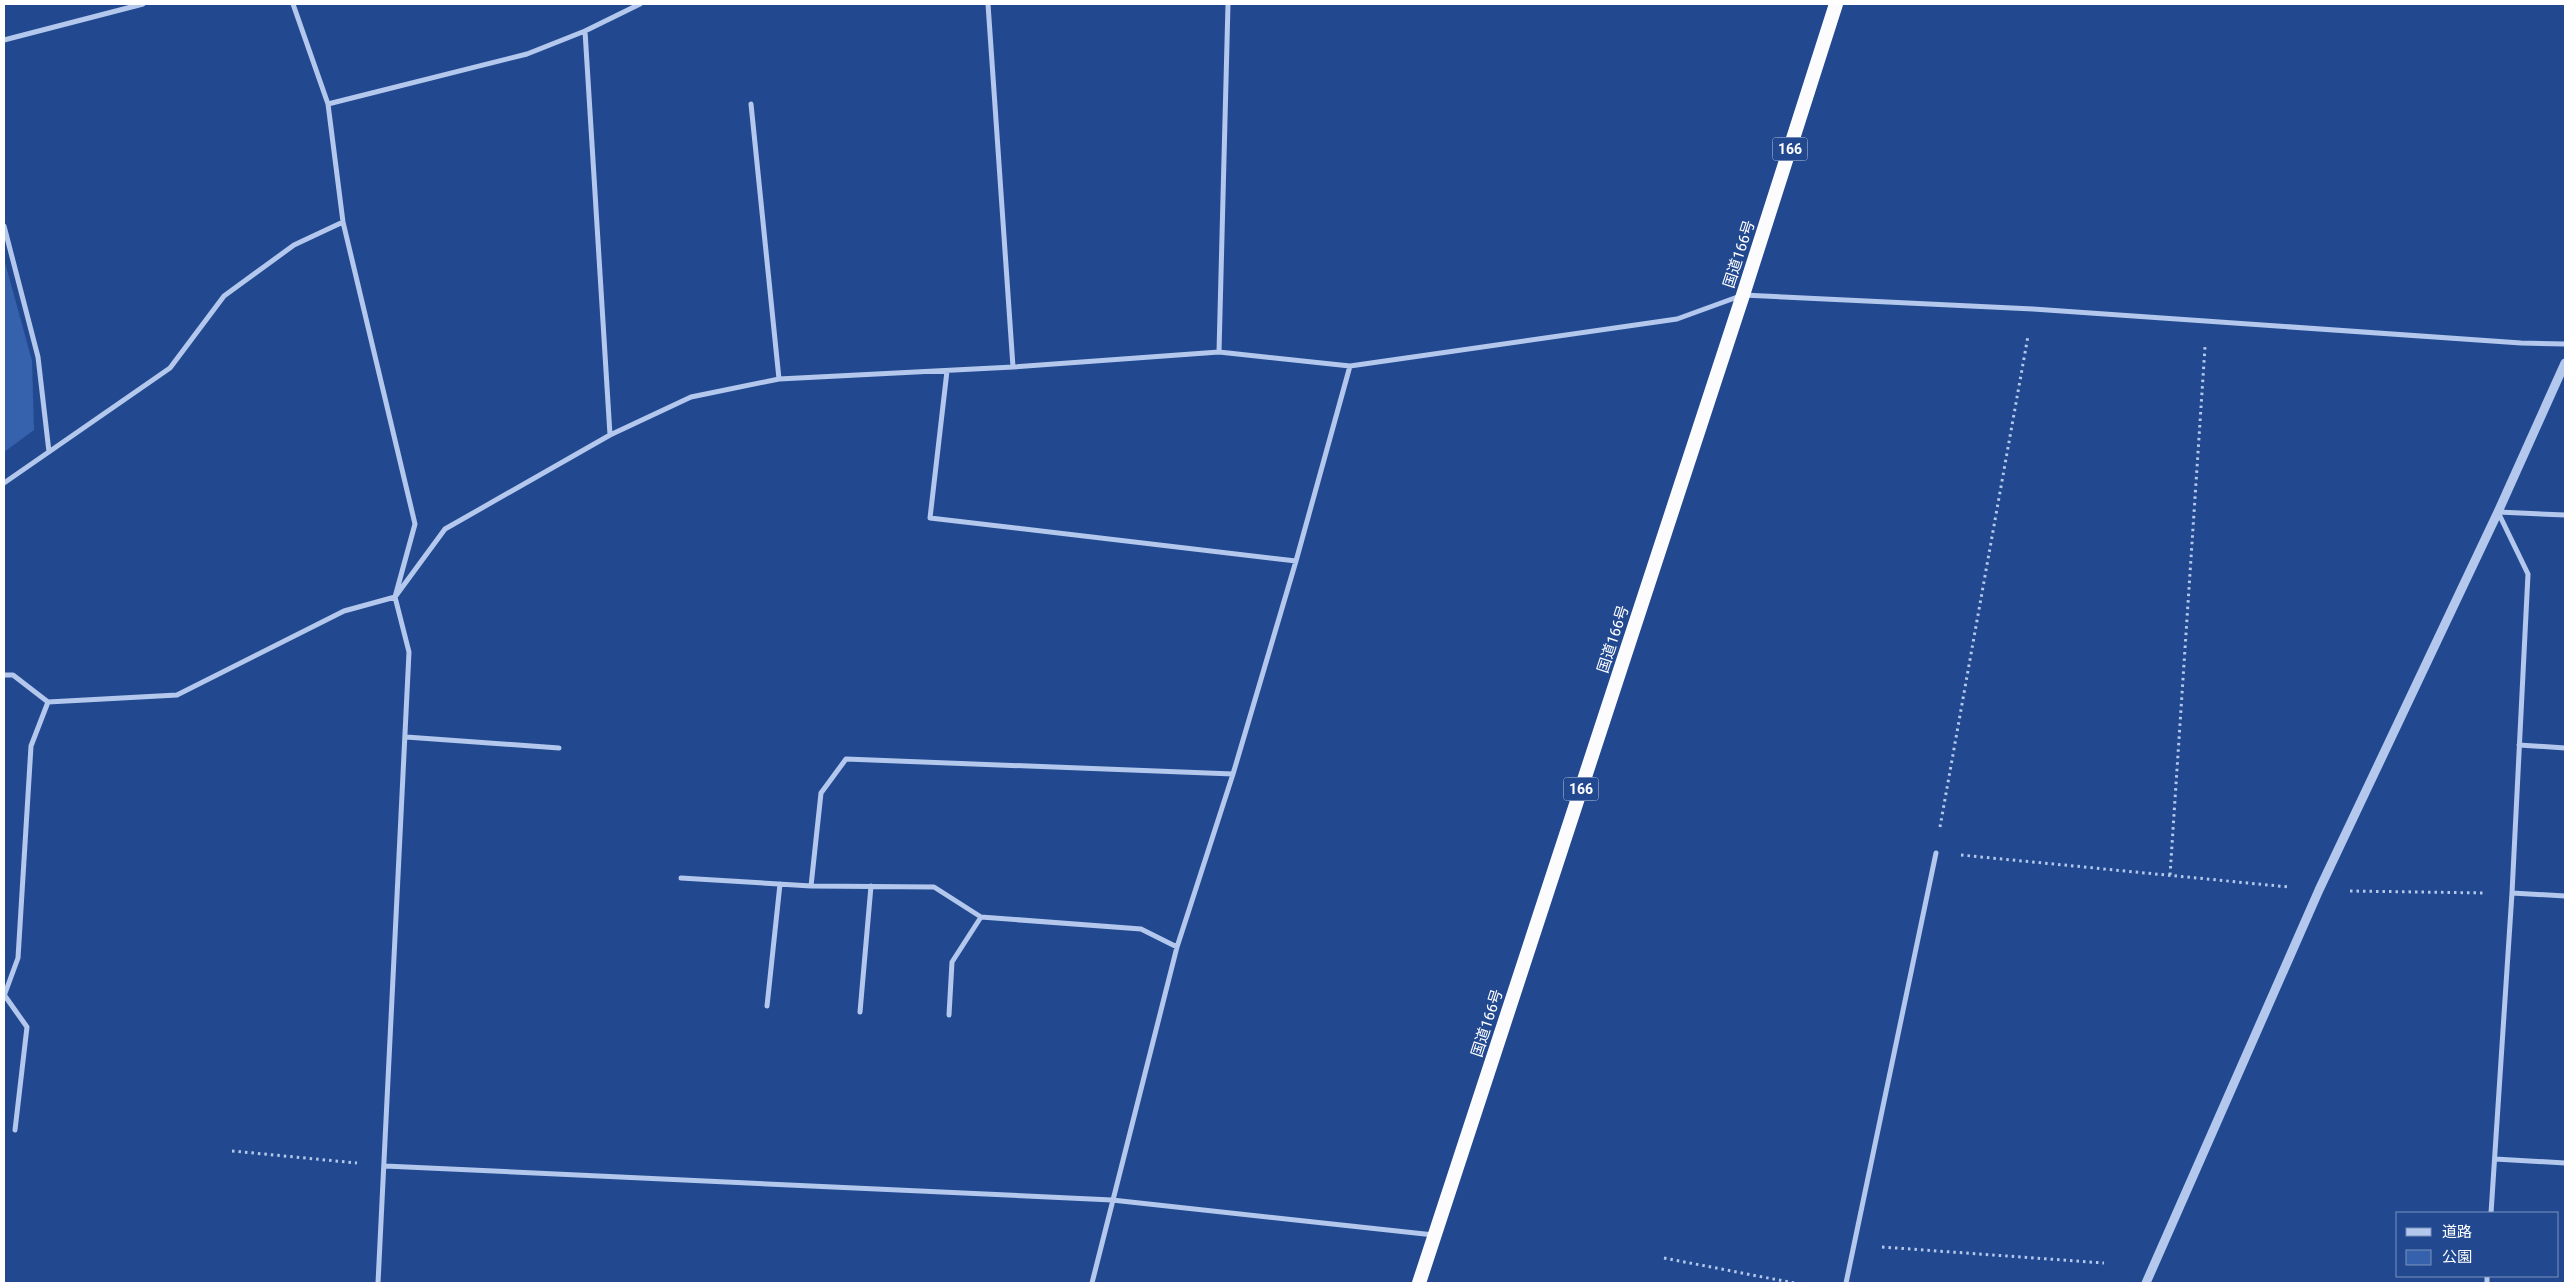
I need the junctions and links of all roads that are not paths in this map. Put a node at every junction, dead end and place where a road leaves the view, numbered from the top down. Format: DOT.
graph roads {
  1 [pos="143,4"];
  2 [pos="293,4"];
  3 [pos="640,4"];
  4 [pos="988,4"];
  5 [pos="1228,4"];
  6 [pos="1836,4"];
  7 [pos="585,31"];
  8 [pos="4,40"];
  9 [pos="328,104"];
  10 [pos="751,104"];
  11 [pos="343,222"];
  12 [pos="4,226"];
  13 [pos="1743,295"];
  14 [pos="2565,344"];
  15 [pos="1219,352"];
  16 [pos="2565,363"];
  17 [pos="1350,366"];
  18 [pos="1012,367"];
  19 [pos="947,371"];
  20 [pos="779,379"];
  21 [pos="610,434"];
  22 [pos="49,452"];
  23 [pos="4,483"];
  24 [pos="2498,512"];
  25 [pos="2565,515"];
  26 [pos="1296,561"];
  27 [pos="395,597"];
  28 [pos="4,675"];
  29 [pos="48,702"];
  30 [pos="406,737"];
  31 [pos="2519,745"];
  32 [pos="559,748"];
  33 [pos="2565,748"];
  34 [pos="1233,774"];
  35 [pos="1936,853"];
  36 [pos="680,878"];
  37 [pos="780,884"];
  38 [pos="811,886"];
  39 [pos="871,886"];
  40 [pos="2512,893"];
  41 [pos="2565,896"];
  42 [pos="981,917"];
  43 [pos="1176,947"];
  44 [pos="5,996"];
  45 [pos="767,1006"];
  46 [pos="860,1012"];
  47 [pos="949,1015"];
  48 [pos="15,1130"];
  49 [pos="2495,1160"];
  50 [pos="2565,1163"];
  51 [pos="386,1166"];
  52 [pos="1112,1200"];
  53 [pos="2491,1212"];
  54 [pos="1434,1235"];
  55 [pos="378,1283"];
  56 [pos="1092,1283"];
  57 [pos="1419,1283"];
  58 [pos="1846,1283"];
  59 [pos="2146,1283"];
  1 -- 8 [label="street"];
  2 -- 9 [label="street"];
  3 -- 7 [label="street"];
  4 -- 18 [label="street"];
  5 -- 15 [label="street"];
  6 -- 13 [label="highway, 国道166号 / 166"];
  7 -- 9 [label="street"];
  7 -- 21 [label="street"];
  9 -- 11 [label="street"];
  10 -- 20 [label="street"];
  11 -- 22 [label="street"];
  11 -- 27 [label="street"];
  12 -- 22 [label="street"];
  13 -- 14 [label="street"];
  13 -- 17 [label="street"];
  13 -- 54 [label="highway, 国道166号 / 166"];
  15 -- 17 [label="street"];
  15 -- 18 [label="street"];
  16 -- 24 [label="street"];
  17 -- 26 [label="street"];
  18 -- 19 [label="street"];
  19 -- 20 [label="street"];
  19 -- 26 [label="street"];
  20 -- 21 [label="street"];
  21 -- 27 [label="street"];
  22 -- 23 [label="street"];
  24 -- 25 [label="street"];
  24 -- 31 [label="street"];
  24 -- 59 [label="street"];
  26 -- 34 [label="street"];
  27 -- 29 [label="street"];
  27 -- 30 [label="street"];
  28 -- 29 [label="street"];
  29 -- 44 [label="street"];
  30 -- 32 [label="street"];
  30 -- 51 [label="street"];
  31 -- 33 [label="street"];
  31 -- 40 [label="street"];
  34 -- 38 [label="street"];
  34 -- 43 [label="street"];
  35 -- 58 [label="street"];
  36 -- 37 [label="street"];
  37 -- 38 [label="street"];
  37 -- 45 [label="street"];
  38 -- 39 [label="street"];
  39 -- 42 [label="street"];
  39 -- 46 [label="street"];
  40 -- 41 [label="street"];
  40 -- 49 [label="street"];
  42 -- 43 [label="street"];
  42 -- 47 [label="street"];
  43 -- 52 [label="street"];
  44 -- 48 [label="street"];
  49 -- 50 [label="street"];
  49 -- 53 [label="street"];
  51 -- 52 [label="street"];
  51 -- 55 [label="street"];
  52 -- 54 [label="street"];
  52 -- 56 [label="street"];
  54 -- 57 [label="highway, 国道166号 / 166"];
}
